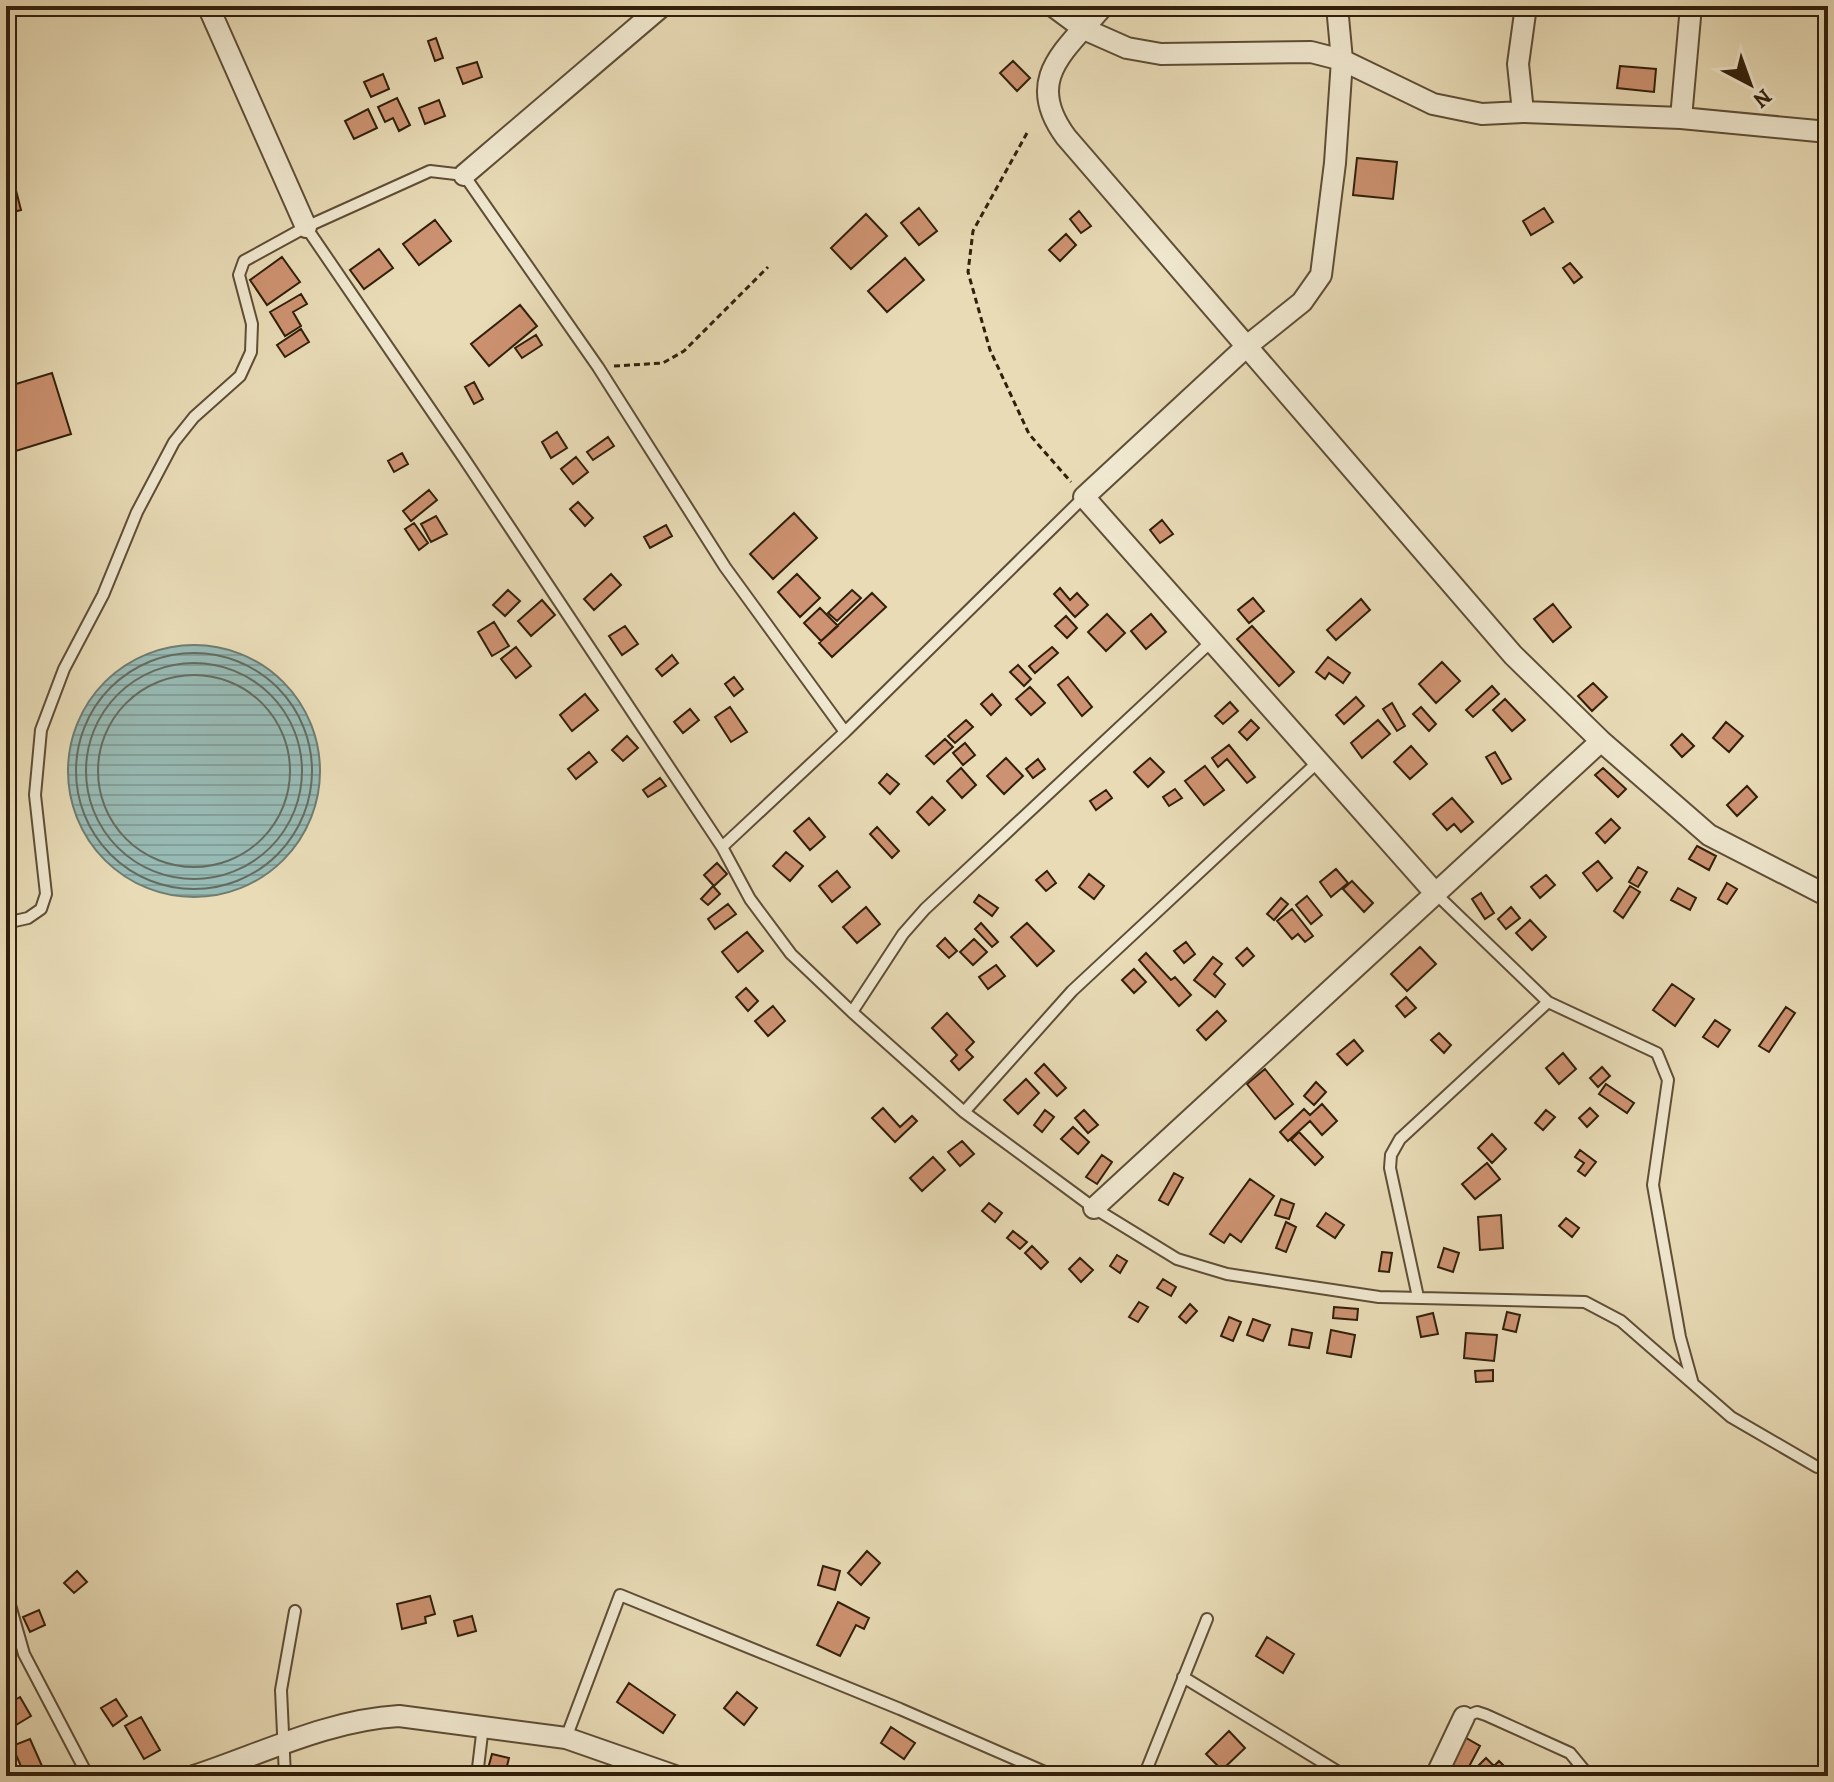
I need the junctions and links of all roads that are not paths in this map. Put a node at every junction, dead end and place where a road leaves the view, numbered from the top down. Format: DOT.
graph roads {
  1 [pos="208,6"];
  2 [pos="662,6"];
  3 [pos="1053,6"];
  4 [pos="1103,6"];
  5 [pos="1337,6"];
  6 [pos="1526,6"];
  7 [pos="1691,6"];
  8 [pos="1084,29"];
  9 [pos="1342,60"];
  10 [pos="1523,112"];
  11 [pos="1681,118"];
  12 [pos="1828,132"];
  13 [pos="464,175"];
  14 [pos="306,227"];
  15 [pos="1247,346"];
  16 [pos="1084,497"];
  17 [pos="1213,640"];
  18 [pos="845,732"];
  19 [pos="1601,741"];
  20 [pos="1320,760"];
  21 [pos="722,847"];
  22 [pos="1436,894"];
  23 [pos="1828,896"];
  24 [pos="6,923"];
  25 [pos="1548,1002"];
  26 [pos="852,1012"];
  27 [pos="964,1112"];
  28 [pos="1094,1208"];
  29 [pos="1418,1297"];
  30 [pos="1693,1386"];
  31 [pos="1828,1467"];
  32 [pos="6,1591"];
  33 [pos="295,1611"];
  34 [pos="1207,1619"];
  35 [pos="1183,1677"];
  36 [pos="1464,1717"];
  37 [pos="483,1726"];
  38 [pos="566,1738"];
  39 [pos="283,1743"];
  40 [pos="228,1770"];
  41 [pos="88,1776"];
  42 [pos="194,1776"];
  43 [pos="285,1776"];
  44 [pos="477,1776"];
  45 [pos="675,1776"];
  46 [pos="1054,1776"];
  47 [pos="1144,1776"];
  48 [pos="1345,1776"];
  49 [pos="1436,1776"];
  50 [pos="1589,1776"];
  1 -- 14 [label="street"];
  2 -- 13 [label="street"];
  3 -- 8 [label="street"];
  4 -- 8 [label="street"];
  5 -- 9 [label="street"];
  6 -- 10 [label="street"];
  7 -- 11 [label="street"];
  8 -- 9 [label="street"];
  8 -- 15 [label="street"];
  9 -- 10 [label="street"];
  9 -- 15 [label="street"];
  10 -- 11 [label="street"];
  11 -- 12 [label="street"];
  13 -- 14 [label="lane"];
  13 -- 18 [label="lane"];
  14 -- 21 [label="lane"];
  14 -- 24 [label="lane"];
  15 -- 16 [label="street"];
  15 -- 19 [label="street"];
  16 -- 17 [label="street"];
  16 -- 18 [label="lane"];
  17 -- 20 [label="street"];
  17 -- 26 [label="lane"];
  18 -- 21 [label="lane"];
  19 -- 22 [label="street"];
  19 -- 23 [label="street"];
  20 -- 22 [label="street"];
  20 -- 27 [label="lane"];
  21 -- 26 [label="lane"];
  22 -- 25 [label="lane"];
  22 -- 28 [label="street"];
  25 -- 29 [label="lane"];
  25 -- 30 [label="lane"];
  26 -- 27 [label="lane"];
  27 -- 28 [label="lane"];
  28 -- 29 [label="lane"];
  29 -- 30 [label="lane"];
  30 -- 31 [label="lane"];
  32 -- 41 [label="lane"];
  33 -- 39 [label="lane"];
  34 -- 35 [label="lane"];
  35 -- 47 [label="lane"];
  35 -- 48 [label="lane"];
  36 -- 49 [label="street"];
  36 -- 50 [label="lane"];
  37 -- 38 [label="street"];
  37 -- 39 [label="street"];
  37 -- 44 [label="lane"];
  38 -- 45 [label="street"];
  38 -- 46 [label="lane"];
  39 -- 40 [label="street"];
  39 -- 43 [label="lane"];
  40 -- 42 [label="street"];
}
